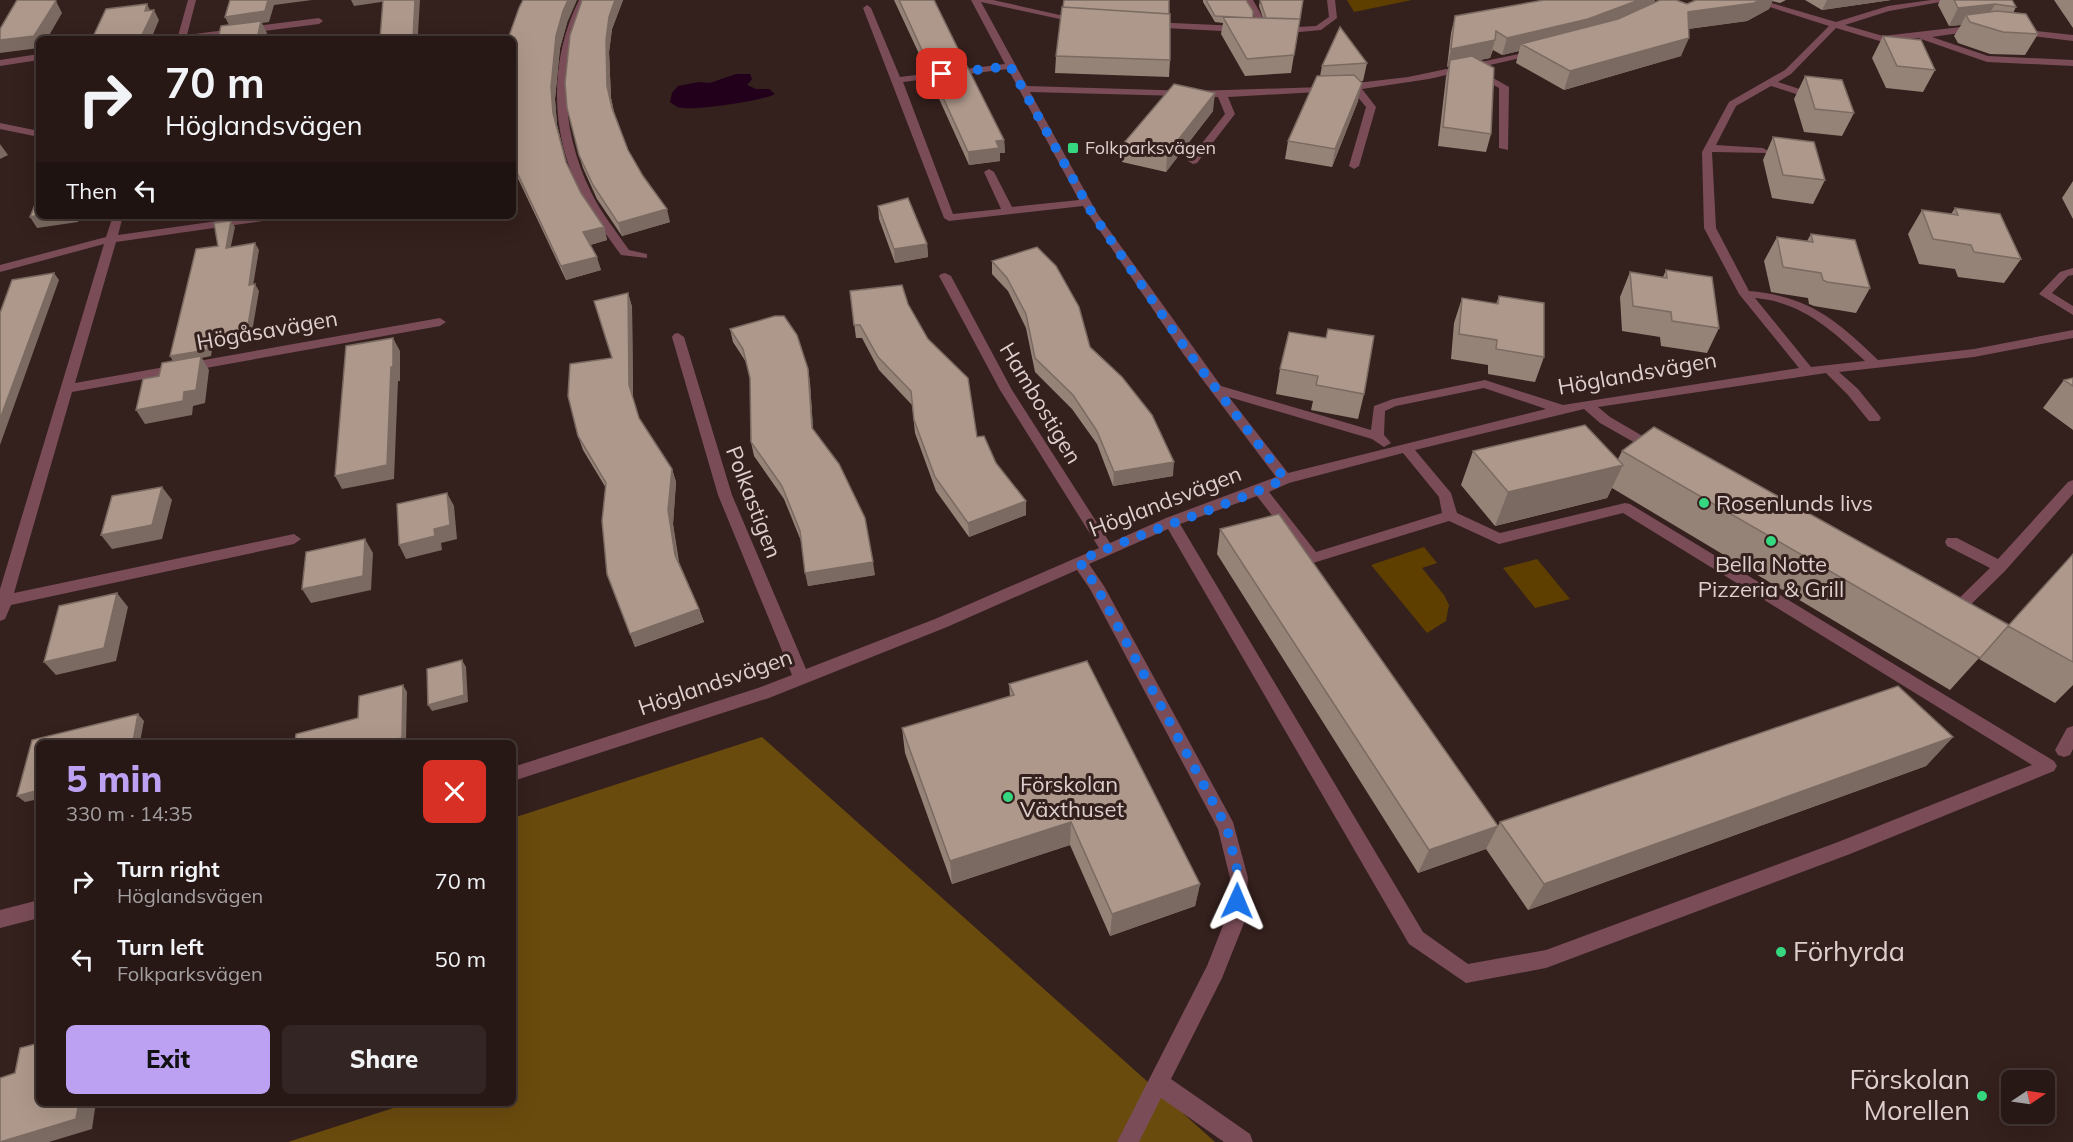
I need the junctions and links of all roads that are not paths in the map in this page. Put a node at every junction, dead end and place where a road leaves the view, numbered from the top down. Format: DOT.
graph roads {
  1 [pos="192,0"];
  2 [pos="582,0"];
  3 [pos="975,0"];
  4 [pos="981,0"];
  5 [pos="1249,0"];
  6 [pos="1331,0"];
  7 [pos="1752,0"];
  8 [pos="1873,0"];
  9 [pos="1948,0"];
  10 [pos="867,8"];
  11 [pos="1888,9"];
  12 [pos="1089,20"];
  13 [pos="319,21"];
  14 [pos="1136,24"];
  15 [pos="1833,26"];
  16 [pos="1985,27"];
  17 [pos="1260,30"];
  18 [pos="2007,30"];
  19 [pos="1919,35"];
  20 [pos="183,36"];
  21 [pos="205,36"];
  22 [pos="2073,38"];
  23 [pos="1544,50"];
  24 [pos="36,57"];
  25 [pos="0,63"];
  26 [pos="2073,63"];
  27 [pos="1010,66"];
  28 [pos="1469,68"];
  29 [pos="897,80"];
  30 [pos="1770,82"];
  31 [pos="1355,87"];
  32 [pos="1022,88"];
  33 [pos="1222,94"];
  34 [pos="1820,98"];
  35 [pos="0,126"];
  36 [pos="36,133"];
  37 [pos="1504,148"];
  38 [pos="1708,148"];
  39 [pos="1764,152"];
  40 [pos="1193,161"];
  41 [pos="1354,166"];
  42 [pos="989,172"];
  43 [pos="1086,202"];
  44 [pos="1008,211"];
  45 [pos="117,219"];
  46 [pos="255,219"];
  47 [pos="110,239"];
  48 [pos="643,256"];
  49 [pos="0,269"];
  50 [pos="2073,271"];
  51 [pos="945,276"];
  52 [pos="1745,294"];
  53 [pos="2073,311"];
  54 [pos="440,322"];
  55 [pos="2073,334"];
  56 [pos="678,337"];
  57 [pos="1875,364"];
  58 [pos="1829,369"];
  59 [pos="1808,371"];
  60 [pos="1214,388"];
  61 [pos="66,390"];
  62 [pos="1587,404"];
  63 [pos="1562,409"];
  64 [pos="1874,418"];
  65 [pos="1377,436"];
  66 [pos="1398,450"];
  67 [pos="1666,456"];
  68 [pos="1285,479"];
  69 [pos="2073,485"];
  70 [pos="1260,490"];
  71 [pos="1450,516"];
  72 [pos="1171,522"];
  73 [pos="294,539"];
  74 [pos="1952,542"];
  75 [pos="1107,549"];
  76 [pos="1079,561"];
  77 [pos="2000,567"];
  78 [pos="1,606"];
  79 [pos="1942,612"];
  80 [pos="802,678"];
  81 [pos="2073,733"];
  82 [pos="2064,750"];
  83 [pos="516,773"];
  84 [pos="36,910"];
  85 [pos="0,919"];
  86 [pos="1158,1083"];
  87 [pos="1128,1142"];
  88 [pos="1242,1142"];
  1 -- 20 [label="street"];
  2 -- 48 [label="street"];
  3 -- 27 [label="street"];
  4 -- 12 [label="street"];
  5 -- 17 [label="street"];
  6 -- 17 [label="street"];
  7 -- 15 [label="street"];
  8 -- 11 [label="street"];
  9 -- 11 [label="street"];
  10 -- 29 [label="street"];
  11 -- 15 [label="street"];
  13 -- 21 [label="street"];
  14 -- 17 [label="street"];
  15 -- 19 [label="street"];
  15 -- 30 [label="street"];
  16 -- 19 [label="street"];
  18 -- 22 [label="street"];
  19 -- 26 [label="street"];
  23 -- 28 [label="street"];
  24 -- 25 [label="street"];
  27 -- 29 [label="street"];
  27 -- 32 [label="street"];
  28 -- 31 [label="street"];
  28 -- 37 [label="street"];
  29 -- 44 [label="street"];
  30 -- 34 [label="street"];
  30 -- 38 [label="street"];
  31 -- 33 [label="street"];
  31 -- 41 [label="street"];
  32 -- 33 [label="street"];
  32 -- 43 [label="street"];
  33 -- 40 [label="street"];
  35 -- 36 [label="street"];
  38 -- 39 [label="street"];
  38 -- 52 [label="street"];
  42 -- 44 [label="street"];
  43 -- 44 [label="street"];
  43 -- 60 [label="street"];
  45 -- 47 [label="street"];
  46 -- 47 [label="street"];
  47 -- 49 [label="street"];
  47 -- 61 [label="street"];
  50 -- 53 [label="street"];
  51 -- 75 [label="street, Hambostigen"];
  52 -- 57 [label="street"];
  52 -- 59 [label="street"];
  54 -- 61 [label="street, Högåsavägen"];
  55 -- 57 [label="street, Höglandsvägen"];
  56 -- 80 [label="street, Polkastigen"];
  57 -- 58 [label="street, Höglandsvägen"];
  58 -- 59 [label="street, Höglandsvägen"];
  58 -- 64 [label="street"];
  59 -- 62 [label="street, Höglandsvägen"];
  60 -- 65 [label="street"];
  60 -- 68 [label="street"];
  61 -- 78 [label="street"];
  62 -- 63 [label="street, Höglandsvägen"];
  62 -- 67 [label="street"];
  63 -- 65 [label="street"];
  63 -- 66 [label="street, Höglandsvägen"];
  65 -- 66 [label="street"];
  66 -- 68 [label="street, Höglandsvägen"];
  66 -- 71 [label="street"];
  68 -- 70 [label="street, Höglandsvägen"];
  69 -- 77 [label="street"];
  70 -- 71 [label="street"];
  70 -- 72 [label="street, Höglandsvägen"];
  71 -- 72 [label="street"];
  72 -- 75 [label="street, Höglandsvägen"];
  73 -- 78 [label="street"];
  74 -- 77 [label="street"];
  75 -- 76 [label="street, Höglandsvägen"];
  76 -- 80 [label="street, Höglandsvägen"];
  76 -- 86 [label="street"];
  77 -- 79 [label="street"];
  80 -- 83 [label="street, Höglandsvägen"];
  81 -- 82 [label="street"];
  84 -- 85 [label="street"];
  86 -- 87 [label="street"];
  86 -- 88 [label="street"];
}
